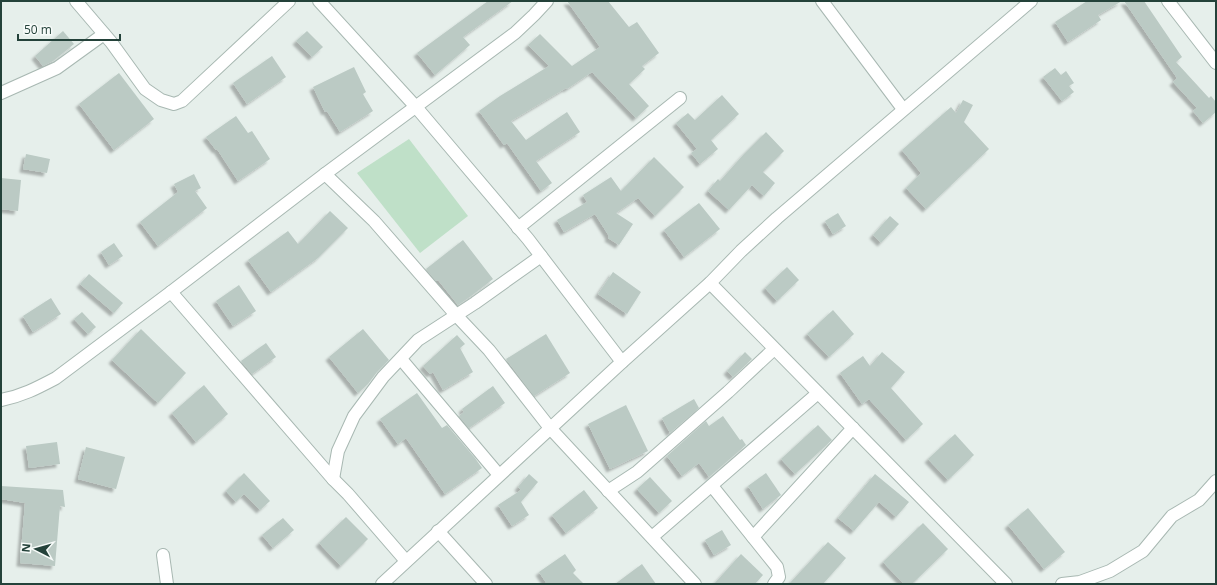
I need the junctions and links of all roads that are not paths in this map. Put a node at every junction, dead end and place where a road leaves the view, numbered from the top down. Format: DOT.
graph roads {
  1 [pos="76,1"];
  2 [pos="289,1"];
  3 [pos="319,1"];
  4 [pos="547,1"];
  5 [pos="822,1"];
  6 [pos="1031,1"];
  7 [pos="1168,1"];
  8 [pos="104,34"];
  9 [pos="1216,63"];
  10 [pos="1,93"];
  11 [pos="680,98"];
  12 [pos="416,107"];
  13 [pos="903,109"];
  14 [pos="325,174"];
  15 [pos="518,228"];
  16 [pos="541,256"];
  17 [pos="710,283"];
  18 [pos="170,292"];
  19 [pos="456,315"];
  20 [pos="774,349"];
  21 [pos="401,359"];
  22 [pos="622,362"];
  23 [pos="818,393"];
  24 [pos="1,400"];
  25 [pos="550,428"];
  26 [pos="853,428"];
  27 [pos="499,475"];
  28 [pos="333,479"];
  29 [pos="1216,481"];
  30 [pos="712,486"];
  31 [pos="608,491"];
  32 [pos="438,531"];
  33 [pos="652,537"];
  34 [pos="753,537"];
  35 [pos="163,555"];
  36 [pos="406,561"];
  37 [pos="166,584"];
  38 [pos="382,584"];
  39 [pos="486,584"];
  40 [pos="695,584"];
  41 [pos="774,584"];
  42 [pos="1006,584"];
  43 [pos="1062,584"];
  1 -- 8 [label="street"];
  2 -- 8 [label="street"];
  3 -- 12 [label="street"];
  4 -- 12 [label="street"];
  5 -- 13 [label="street"];
  6 -- 13 [label="street"];
  7 -- 9 [label="street"];
  8 -- 10 [label="street"];
  11 -- 15 [label="street"];
  12 -- 14 [label="street"];
  12 -- 15 [label="street"];
  13 -- 17 [label="street"];
  14 -- 18 [label="street"];
  14 -- 19 [label="street"];
  15 -- 16 [label="street"];
  16 -- 19 [label="street"];
  16 -- 22 [label="street"];
  17 -- 20 [label="street"];
  17 -- 22 [label="street"];
  18 -- 24 [label="street"];
  18 -- 28 [label="street"];
  19 -- 21 [label="street"];
  19 -- 25 [label="street"];
  20 -- 23 [label="street"];
  20 -- 31 [label="street"];
  21 -- 27 [label="street"];
  21 -- 28 [label="street"];
  22 -- 25 [label="street"];
  23 -- 26 [label="street"];
  23 -- 30 [label="street"];
  25 -- 27 [label="street"];
  25 -- 31 [label="street"];
  26 -- 34 [label="street"];
  26 -- 42 [label="street"];
  27 -- 32 [label="street"];
  28 -- 36 [label="street"];
  29 -- 43 [label="street"];
  30 -- 33 [label="street"];
  30 -- 34 [label="street"];
  31 -- 33 [label="street"];
  32 -- 36 [label="street"];
  32 -- 39 [label="street"];
  33 -- 40 [label="street"];
  34 -- 41 [label="street"];
  35 -- 37 [label="street"];
  36 -- 38 [label="street"];
}
